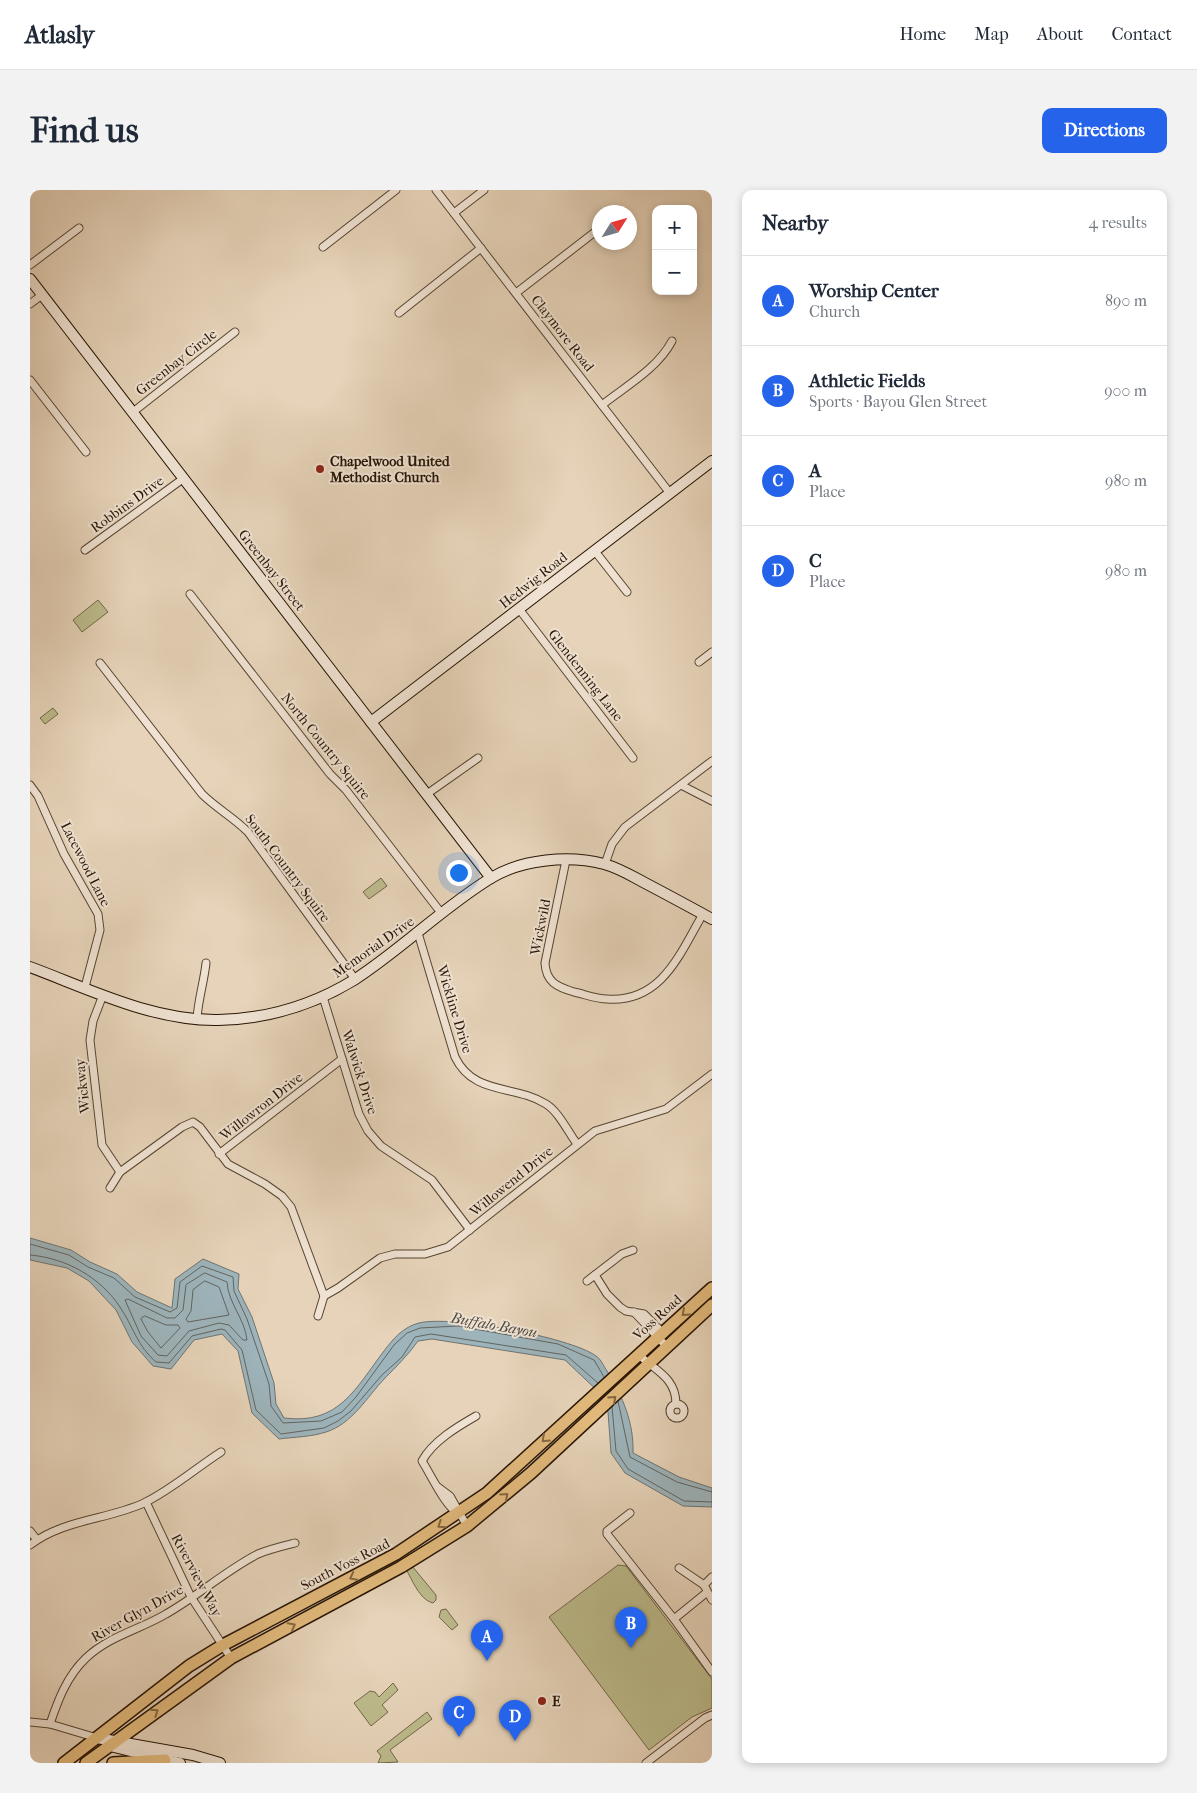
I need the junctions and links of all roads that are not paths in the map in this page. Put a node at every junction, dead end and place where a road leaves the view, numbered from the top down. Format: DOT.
graph roads {
  1 [pos="396,190"];
  2 [pos="436,190"];
  3 [pos="484,190"];
  4 [pos="454,213"];
  5 [pos="79,228"];
  6 [pos="592,234"];
  7 [pos="323,247"];
  8 [pos="481,248"];
  9 [pos="30,265"];
  10 [pos="30,279"];
  11 [pos="516,293"];
  12 [pos="42,295"];
  13 [pos="30,304"];
  14 [pos="399,313"];
  15 [pos="235,332"];
  16 [pos="672,341"];
  17 [pos="30,380"];
  18 [pos="602,404"];
  19 [pos="133,412"];
  20 [pos="86,452"];
  21 [pos="711,463"];
  22 [pos="184,478"];
  23 [pos="670,492"];
  24 [pos="85,550"];
  25 [pos="594,550"];
  26 [pos="627,592"];
  27 [pos="190,594"];
  28 [pos="519,608"];
  29 [pos="712,652"];
  30 [pos="699,662"];
  31 [pos="100,663"];
  32 [pos="371,722"];
  33 [pos="478,758"];
  34 [pos="633,758"];
  35 [pos="712,761"];
  36 [pos="30,785"];
  37 [pos="681,785"];
  38 [pos="427,794"];
  39 [pos="712,801"];
  40 [pos="566,860"];
  41 [pos="605,864"];
  42 [pos="491,878"];
  43 [pos="442,914"];
  44 [pos="707,917"];
  45 [pos="418,933"];
  46 [pos="206,963"];
  47 [pos="30,967"];
  48 [pos="355,979"];
  49 [pos="85,987"];
  50 [pos="103,995"];
  51 [pos="323,996"];
  52 [pos="197,1020"];
  53 [pos="342,1059"];
  54 [pos="712,1074"];
  55 [pos="577,1144"];
  56 [pos="219,1154"];
  57 [pos="120,1172"];
  58 [pos="110,1188"];
  59 [pos="470,1230"];
  60 [pos="632,1250"];
  61 [pos="595,1276"];
  62 [pos="588,1281"];
  63 [pos="710,1294"];
  64 [pos="324,1296"];
  65 [pos="712,1305"];
  66 [pos="318,1316"];
  67 [pos="660,1335"];
  68 [pos="669,1344"];
  69 [pos="638,1354"];
  70 [pos="648,1365"];
  71 [pos="623,1368"];
  72 [pos="634,1380"];
  73 [pos="676,1404"];
  74 [pos="476,1416"];
  75 [pos="221,1452"];
  76 [pos="526,1456"];
  77 [pos="543,1462"];
  78 [pos="146,1502"];
  79 [pos="630,1513"];
  80 [pos="458,1514"];
  81 [pos="467,1526"];
  82 [pos="30,1531"];
  83 [pos="37,1540"];
  84 [pos="295,1543"];
  85 [pos="30,1545"];
  86 [pos="679,1568"];
  87 [pos="712,1577"];
  88 [pos="704,1585"];
  89 [pos="706,1593"];
  90 [pos="316,1596"];
  91 [pos="192,1597"];
  92 [pos="712,1600"];
  93 [pos="323,1609"];
  94 [pos="674,1619"];
  95 [pos="223,1645"];
  96 [pos="231,1658"];
  97 [pos="712,1672"];
  98 [pos="712,1715"];
  99 [pos="30,1722"];
  100 [pos="50,1724"];
  101 [pos="96,1738"];
  102 [pos="112,1743"];
  103 [pos="165,1760"];
  104 [pos="650,1762"];
  105 [pos="64,1763"];
  106 [pos="86,1763"];
  107 [pos="113,1763"];
  108 [pos="180,1763"];
  109 [pos="220,1763"];
  1 -- 7 [label="street"];
  2 -- 4 [label="street, Claymore Road"];
  3 -- 4 [label="street"];
  4 -- 8 [label="street, Claymore Road"];
  5 -- 9 [label="street"];
  6 -- 11 [label="street"];
  8 -- 11 [label="street, Claymore Road"];
  8 -- 14 [label="street"];
  10 -- 12 [label="street, Greenbay Street"];
  11 -- 18 [label="street, Claymore Road"];
  12 -- 13 [label="street"];
  12 -- 19 [label="street, Greenbay Street"];
  15 -- 19 [label="street, Greenbay Circle"];
  16 -- 18 [label="street"];
  17 -- 20 [label="street"];
  18 -- 23 [label="street, Claymore Road"];
  19 -- 22 [label="street, Greenbay Street"];
  21 -- 23 [label="street, Hedwig Road"];
  22 -- 24 [label="street, Robbins Drive"];
  22 -- 32 [label="street, Greenbay Street"];
  23 -- 25 [label="street, Hedwig Road"];
  25 -- 26 [label="street"];
  25 -- 28 [label="street, Hedwig Road"];
  27 -- 43 [label="street, North Country Squire"];
  28 -- 32 [label="street, Hedwig Road"];
  28 -- 34 [label="street, Glendenning Lane"];
  29 -- 30 [label="street"];
  31 -- 48 [label="street, South Country Squire"];
  32 -- 38 [label="street, Greenbay Street"];
  33 -- 38 [label="street"];
  35 -- 37 [label="street"];
  36 -- 49 [label="street, Lacewood Lane"];
  37 -- 39 [label="street"];
  37 -- 41 [label="street"];
  38 -- 42 [label="street, Greenbay Street"];
  40 -- 41 [label="street, Memorial Drive"];
  40 -- 42 [label="street, Memorial Drive"];
  40 -- 44 [label="street, Wickwild"];
  41 -- 44 [label="street, Memorial Drive"];
  42 -- 43 [label="street, Memorial Drive"];
  43 -- 45 [label="street, Memorial Drive"];
  45 -- 48 [label="street, Memorial Drive"];
  45 -- 55 [label="street, Wickline Drive"];
  46 -- 52 [label="street"];
  47 -- 49 [label="street, Memorial Drive"];
  48 -- 51 [label="street, Memorial Drive"];
  49 -- 50 [label="street, Memorial Drive"];
  50 -- 52 [label="street, Memorial Drive"];
  50 -- 57 [label="street, Wickway"];
  51 -- 52 [label="street, Memorial Drive"];
  51 -- 53 [label="street, Walwick Drive"];
  53 -- 56 [label="street, Willowron Drive"];
  53 -- 59 [label="street, Walwick Drive"];
  54 -- 55 [label="street, Willowend Drive"];
  55 -- 59 [label="street, Willowend Drive"];
  56 -- 57 [label="street, Willowron Drive"];
  56 -- 64 [label="street"];
  57 -- 58 [label="street, Willowron Drive"];
  59 -- 64 [label="street, Willowend Drive"];
  60 -- 61 [label="street"];
  61 -- 62 [label="street"];
  61 -- 67 [label="street"];
  63 -- 67 [label="main road, Voss Road, one-way"];
  64 -- 66 [label="street"];
  65 -- 68 [label="main road, Voss Road"];
  67 -- 68 [label="street"];
  67 -- 69 [label="main road, Voss Road"];
  68 -- 70 [label="main road, Voss Road"];
  69 -- 70 [label="street"];
  69 -- 71 [label="main road, Voss Road"];
  70 -- 72 [label="main road, Voss Road"];
  70 -- 73 [label="street"];
  71 -- 76 [label="main road, South Voss Road, one-way"];
  77 -- 72 [label="main road, South Voss Road, one-way"];
  74 -- 80 [label="street"];
  75 -- 78 [label="street"];
  76 -- 77 [label="main road"];
  76 -- 80 [label="main road, South Voss Road"];
  81 -- 77 [label="main road, South Voss Road, one-way"];
  78 -- 83 [label="street"];
  78 -- 91 [label="street, Riverview Way"];
  79 -- 94 [label="street"];
  80 -- 81 [label="street"];
  80 -- 90 [label="main road, South Voss Road, one-way"];
  81 -- 93 [label="main road, South Voss Road"];
  82 -- 83 [label="street"];
  83 -- 85 [label="street"];
  84 -- 91 [label="street, River Glyn Drive"];
  86 -- 88 [label="street"];
  87 -- 88 [label="street"];
  88 -- 89 [label="street"];
  89 -- 92 [label="street"];
  89 -- 94 [label="street"];
  90 -- 93 [label="main road"];
  90 -- 95 [label="main road, South Voss Road"];
  91 -- 95 [label="street, Riverview Way"];
  91 -- 100 [label="street, River Glyn Drive"];
  96 -- 93 [label="main road, South Voss Road, one-way"];
  94 -- 97 [label="street"];
  95 -- 96 [label="street, Riverview Way"];
  95 -- 101 [label="main road, South Voss Road"];
  102 -- 96 [label="main road, South Voss Road, one-way"];
  98 -- 104 [label="street"];
  99 -- 100 [label="street"];
  100 -- 101 [label="street"];
  101 -- 102 [label="street"];
  101 -- 105 [label="main road, South Voss Road"];
  102 -- 103 [label="street"];
  102 -- 106 [label="main road, South Voss Road"];
  102 -- 109 [label="street"];
  103 -- 107 [label="main road"];
  103 -- 108 [label="street"];
}
